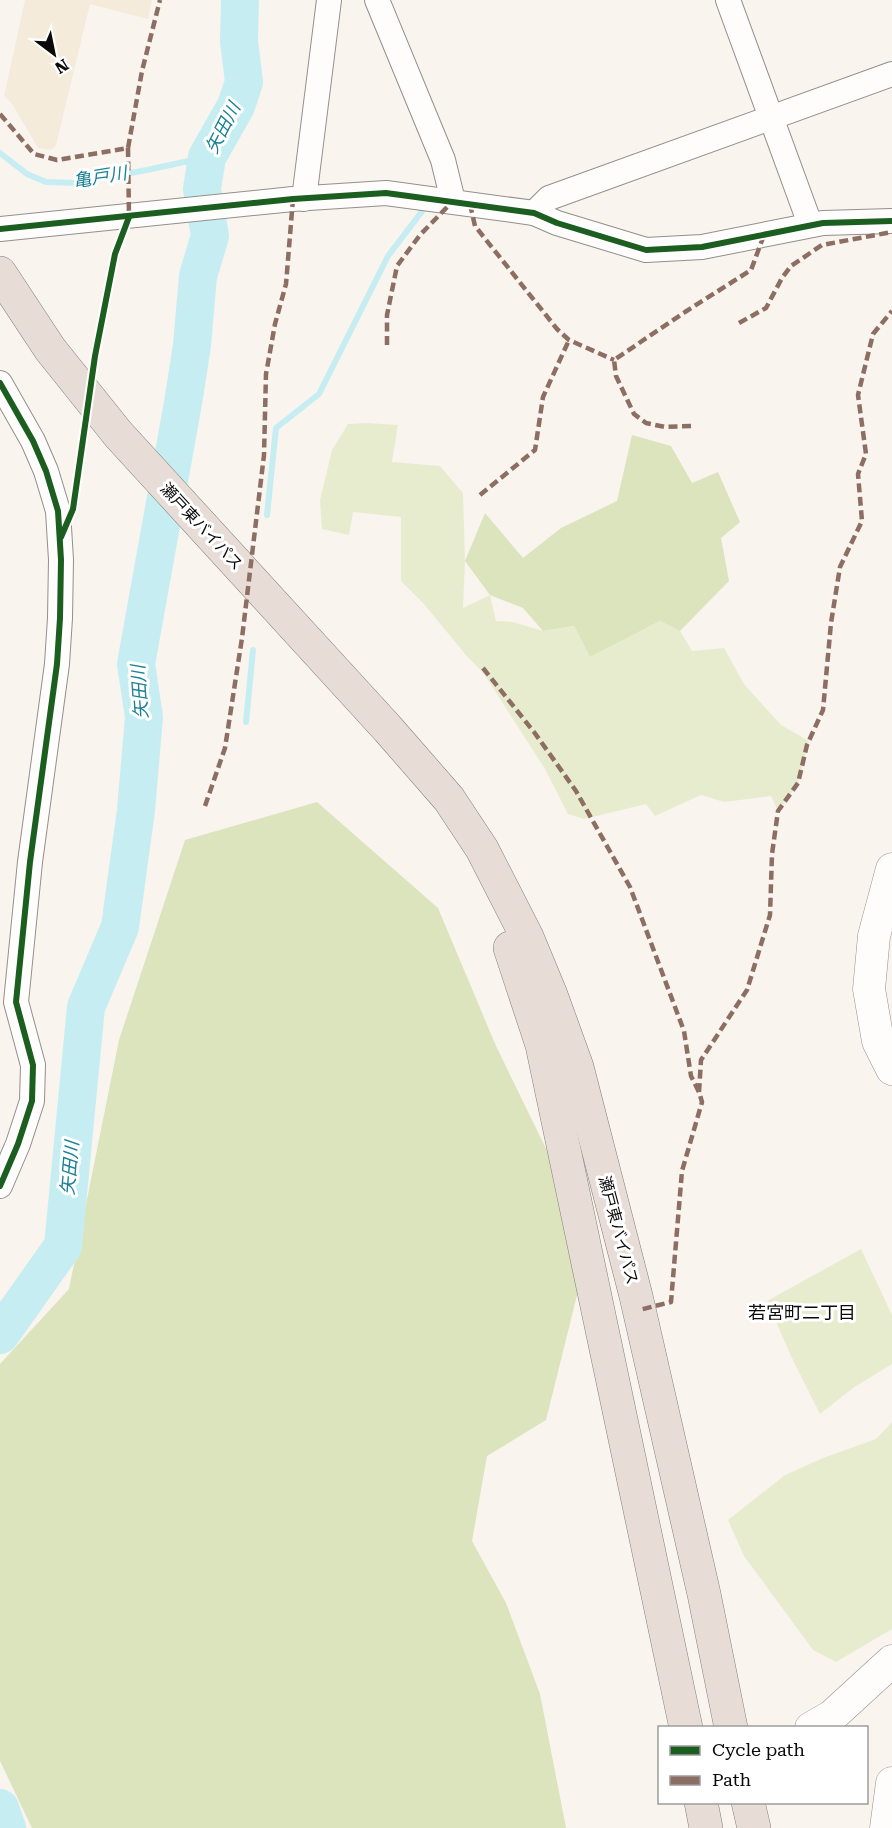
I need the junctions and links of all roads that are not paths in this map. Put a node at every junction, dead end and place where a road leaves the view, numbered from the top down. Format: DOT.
graph roads {
  1 [pos="329,0"];
  2 [pos="378,0"];
  3 [pos="728,0"];
  4 [pos="892,74"];
  5 [pos="770,118"];
  6 [pos="298,199"];
  7 [pos="453,201"];
  8 [pos="534,213"];
  9 [pos="892,221"];
  10 [pos="810,224"];
  11 [pos="0,229"];
  12 [pos="0,273"];
  13 [pos="0,383"];
  14 [pos="420,767"];
  15 [pos="892,869"];
  16 [pos="892,1069"];
  17 [pos="0,1186"];
  18 [pos="892,1662"];
  19 [pos="686,1726"];
  20 [pos="731,1726"];
  21 [pos="814,1726"];
  22 [pos="892,1783"];
  23 [pos="701,1804"];
  24 [pos="748,1804"];
  25 [pos="706,1828"];
  26 [pos="754,1828"];
  27 [pos="886,1828"];
  1 -- 6 [label="street"];
  2 -- 7 [label="street"];
  3 -- 5 [label="street"];
  4 -- 5 [label="street"];
  5 -- 8 [label="street"];
  5 -- 10 [label="street"];
  6 -- 7 [label="street"];
  6 -- 11 [label="street"];
  7 -- 8 [label="street"];
  8 -- 10 [label="street"];
  9 -- 10 [label="street"];
  12 -- 14 [label="highway, 瀬戸東バイパス"];
  13 -- 17 [label="street"];
  14 -- 19 [label="highway, 瀬戸東バイパス"];
  14 -- 20 [label="highway, 瀬戸東バイパス"];
  15 -- 16 [label="street"];
  18 -- 21 [label="street"];
  22 -- 27 [label="street"];
  23 -- 25 [label="highway"];
  24 -- 26 [label="highway"];
}
